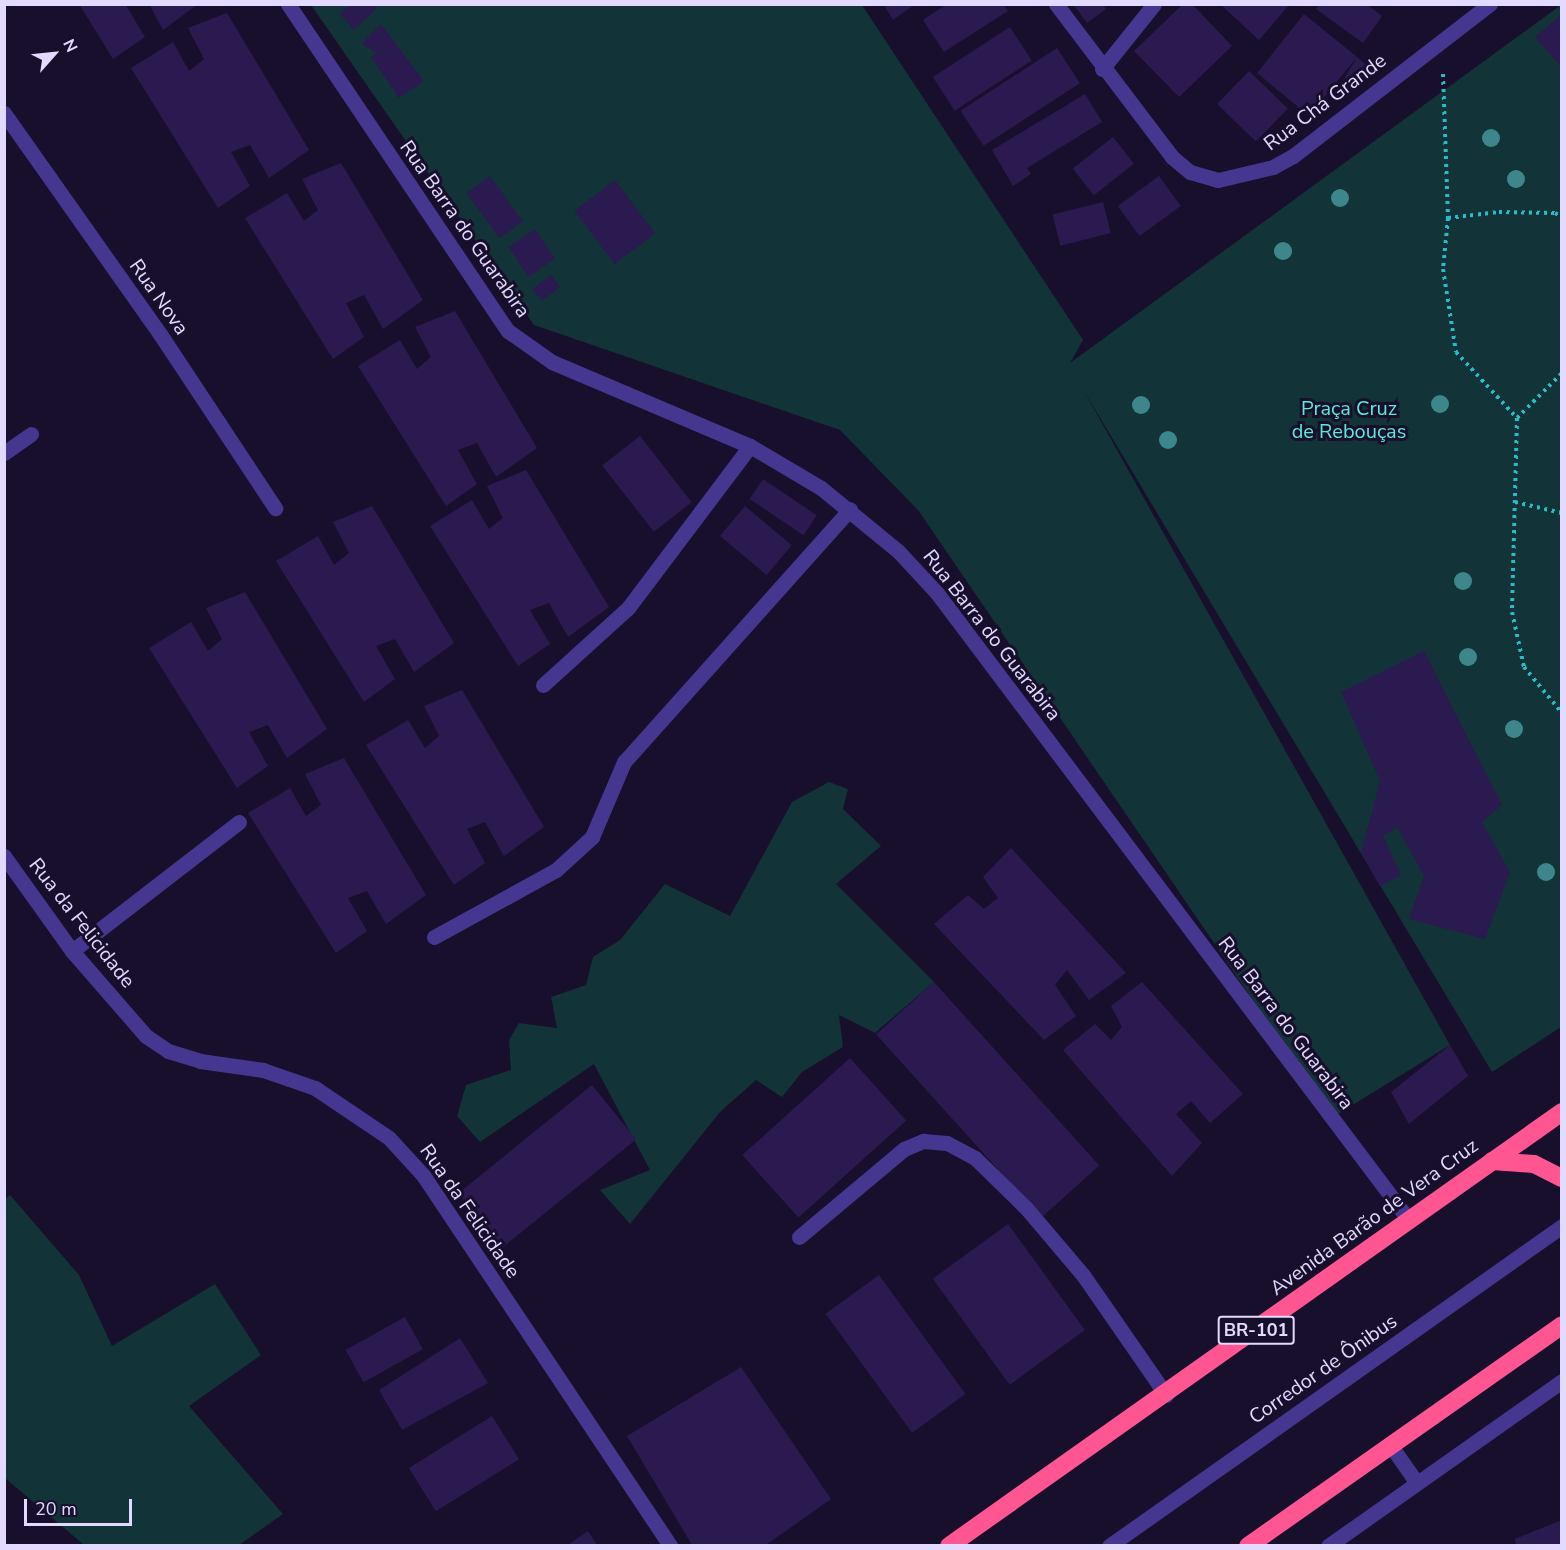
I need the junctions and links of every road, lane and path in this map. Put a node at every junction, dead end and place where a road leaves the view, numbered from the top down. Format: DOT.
graph roads {
  1 [pos="288,4"];
  2 [pos="1056,4"];
  3 [pos="1154,4"];
  4 [pos="1491,4"];
  5 [pos="1442,40"];
  6 [pos="1102,69"];
  7 [pos="4,113"];
  8 [pos="1562,217"];
  9 [pos="1448,218"];
  10 [pos="1562,373"];
  11 [pos="1517,418"];
  12 [pos="31,434"];
  13 [pos="750,446"];
  14 [pos="4,453"];
  15 [pos="1515,502"];
  16 [pos="275,508"];
  17 [pos="850,509"];
  18 [pos="1562,513"];
  19 [pos="543,685"];
  20 [pos="1562,713"];
  21 [pos="239,822"];
  22 [pos="4,856"];
  23 [pos="434,937"];
  24 [pos="72,951"];
  25 [pos="1562,1112"];
  26 [pos="1492,1161"];
  27 [pos="1562,1178"];
  28 [pos="1409,1220"];
  29 [pos="1562,1226"];
  30 [pos="799,1237"];
  31 [pos="1562,1325"];
  32 [pos="1562,1381"];
  33 [pos="1166,1395"];
  34 [pos="1391,1446"];
  35 [pos="1417,1483"];
  36 [pos="670,1545"];
  37 [pos="949,1545"];
  38 [pos="1109,1545"];
  39 [pos="1248,1545"];
  40 [pos="1328,1545"];
  1 -- 13 [label="street, Rua Barra do Guarabira"];
  2 -- 6 [label="street, Rua Chá Grande"];
  3 -- 6 [label="street"];
  4 -- 5 [label="street, Rua Chá Grande"];
  5 -- 6 [label="street, Rua Chá Grande"];
  5 -- 9 [label="path"];
  7 -- 16 [label="street, Rua Nova"];
  8 -- 9 [label="path"];
  9 -- 11 [label="path"];
  10 -- 11 [label="path"];
  11 -- 15 [label="path"];
  12 -- 14 [label="street"];
  13 -- 17 [label="street, Rua Barra do Guarabira"];
  13 -- 19 [label="street"];
  15 -- 18 [label="path"];
  15 -- 20 [label="path"];
  17 -- 23 [label="street"];
  17 -- 28 [label="street, Rua Barra do Guarabira"];
  21 -- 24 [label="street"];
  22 -- 24 [label="street, Rua da Felicidade"];
  24 -- 36 [label="street, Rua da Felicidade"];
  25 -- 26 [label="highway, Avenida Barão de Vera Cruz / BR-101"];
  26 -- 27 [label="highway"];
  26 -- 28 [label="highway, Avenida Barão de Vera Cruz / BR-101"];
  28 -- 33 [label="highway, Avenida Barão de Vera Cruz / BR-101"];
  29 -- 38 [label="street, Corredor de Ônibus"];
  30 -- 33 [label="street"];
  31 -- 34 [label="highway"];
  32 -- 35 [label="street"];
  33 -- 37 [label="highway, Avenida Barão de Vera Cruz / BR-101"];
  34 -- 35 [label="street"];
  34 -- 39 [label="highway"];
  35 -- 40 [label="street"];
}
